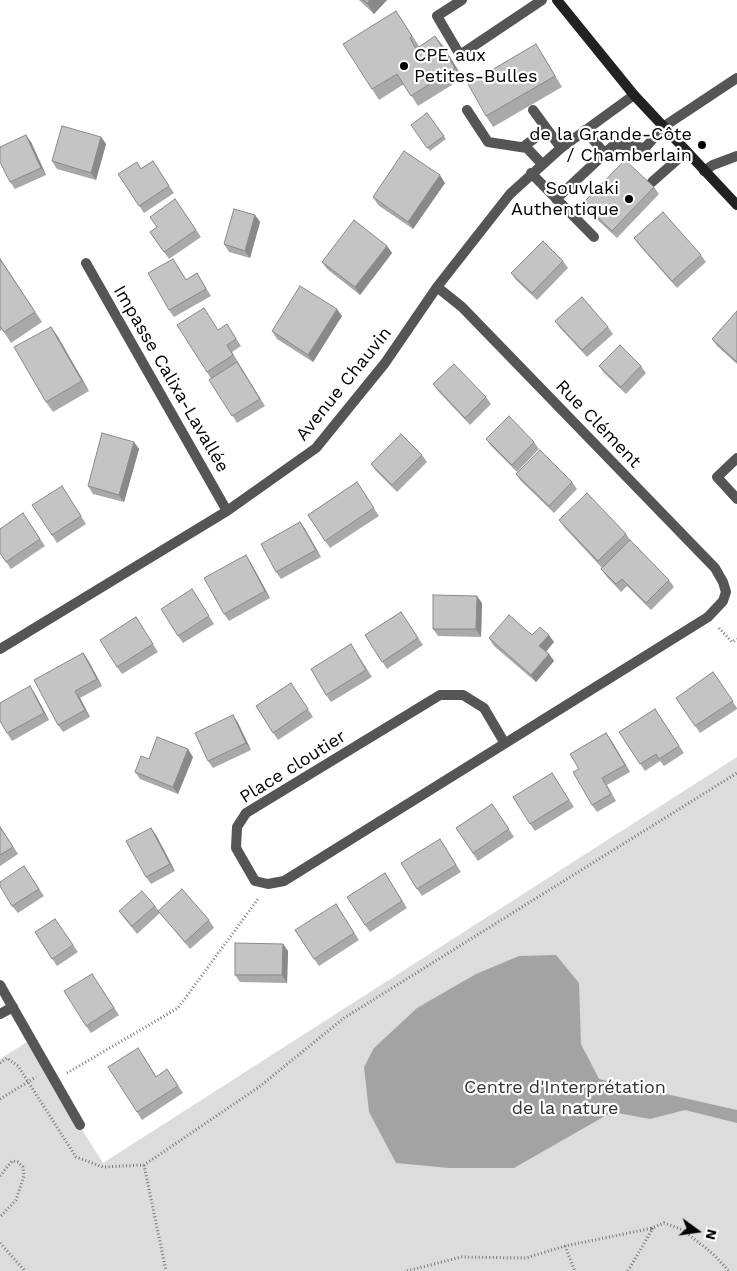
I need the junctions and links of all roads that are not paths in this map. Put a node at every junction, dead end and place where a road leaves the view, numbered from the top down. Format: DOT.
graph roads {
  1 [pos="462,0"];
  2 [pos="542,0"];
  3 [pos="557,0"];
  4 [pos="737,78"];
  5 [pos="634,95"];
  6 [pos="467,110"];
  7 [pos="533,110"];
  8 [pos="662,127"];
  9 [pos="547,129"];
  10 [pos="585,130"];
  11 [pos="523,147"];
  12 [pos="561,148"];
  13 [pos="686,152"];
  14 [pos="604,154"];
  15 [pos="737,156"];
  16 [pos="542,164"];
  17 [pos="704,171"];
  18 [pos="531,174"];
  19 [pos="652,182"];
  20 [pos="556,200"];
  21 [pos="737,205"];
  22 [pos="594,238"];
  23 [pos="86,263"];
  24 [pos="436,286"];
  25 [pos="737,458"];
  26 [pos="737,499"];
  27 [pos="227,511"];
  28 [pos="0,649"];
  29 [pos="504,742"];
  30 [pos="0,985"];
  31 [pos="13,1007"];
  32 [pos="0,1014"];
  33 [pos="80,1125"];
  1 -- 2 [label="street"];
  3 -- 5 [label="main road"];
  4 -- 8 [label="street"];
  5 -- 8 [label="main road"];
  5 -- 10 [label="street, Avenue Chauvin"];
  6 -- 11 [label="street"];
  7 -- 9 [label="street"];
  8 -- 13 [label="main road"];
  8 -- 14 [label="street"];
  9 -- 11 [label="street"];
  9 -- 12 [label="street"];
  10 -- 12 [label="street, Avenue Chauvin"];
  10 -- 14 [label="street"];
  11 -- 16 [label="street"];
  12 -- 16 [label="street, Avenue Chauvin"];
  13 -- 17 [label="main road"];
  13 -- 19 [label="street"];
  14 -- 20 [label="street"];
  15 -- 17 [label="street"];
  16 -- 18 [label="street, Avenue Chauvin"];
  17 -- 21 [label="main road"];
  18 -- 20 [label="street"];
  18 -- 24 [label="street, Avenue Chauvin"];
  20 -- 22 [label="street"];
  23 -- 27 [label="street, Impasse Calixa-Lavallée"];
  24 -- 27 [label="street, Avenue Chauvin"];
  24 -- 29 [label="street, Rue Clément"];
  25 -- 26 [label="street"];
  27 -- 28 [label="street, Avenue Chauvin"];
  29 -- 29 [label="street, Place cloutier"];
  30 -- 31 [label="street"];
  31 -- 32 [label="street"];
  31 -- 33 [label="street"];
}
